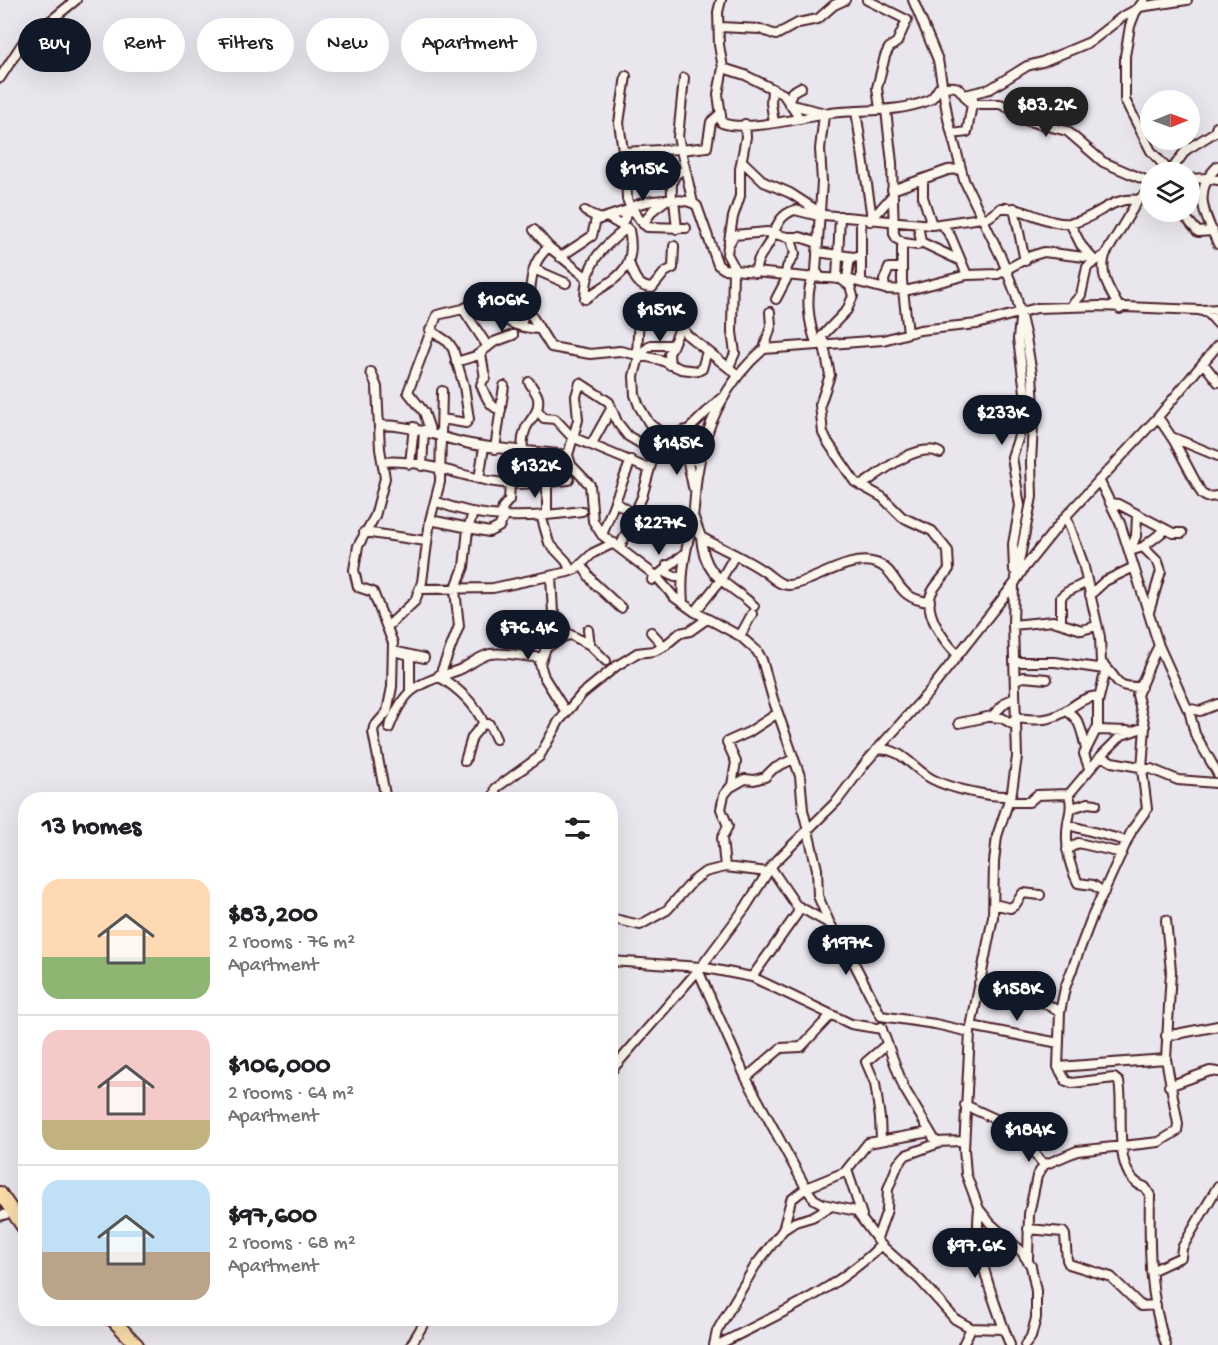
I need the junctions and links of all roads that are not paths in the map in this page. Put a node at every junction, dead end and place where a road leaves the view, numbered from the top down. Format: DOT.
graph roads {
  1 [pos="76,0"];
  2 [pos="721,0"];
  3 [pos="845,0"];
  4 [pos="867,0"];
  5 [pos="881,0"];
  6 [pos="913,0"];
  7 [pos="1187,0"];
  8 [pos="1140,5"];
  9 [pos="887,10"];
  10 [pos="720,27"];
  11 [pos="723,68"];
  12 [pos="626,76"];
  13 [pos="0,78"];
  14 [pos="684,78"];
  15 [pos="801,87"];
  16 [pos="943,87"];
  17 [pos="776,91"];
  18 [pos="792,92"];
  19 [pos="975,93"];
  20 [pos="965,94"];
  21 [pos="790,103"];
  22 [pos="971,104"];
  23 [pos="883,110"];
  24 [pos="856,111"];
  25 [pos="720,114"];
  26 [pos="827,114"];
  27 [pos="800,120"];
  28 [pos="774,123"];
  29 [pos="745,124"];
  30 [pos="1217,126"];
  31 [pos="952,134"];
  32 [pos="681,149"];
  33 [pos="622,152"];
  34 [pos="742,161"];
  35 [pos="1161,162"];
  36 [pos="1177,162"];
  37 [pos="1218,166"];
  38 [pos="961,169"];
  39 [pos="684,170"];
  40 [pos="1140,178"];
  41 [pos="1200,178"];
  42 [pos="1206,178"];
  43 [pos="923,180"];
  44 [pos="1218,180"];
  45 [pos="892,193"];
  46 [pos="671,200"];
  47 [pos="1138,200"];
  48 [pos="693,203"];
  49 [pos="893,207"];
  50 [pos="632,208"];
  51 [pos="1014,208"];
  52 [pos="880,209"];
  53 [pos="585,212"];
  54 [pos="819,214"];
  55 [pos="840,216"];
  56 [pos="607,217"];
  57 [pos="596,219"];
  58 [pos="867,219"];
  59 [pos="981,219"];
  60 [pos="894,222"];
  61 [pos="1190,222"];
  62 [pos="1070,223"];
  63 [pos="643,224"];
  64 [pos="918,224"];
  65 [pos="942,224"];
  66 [pos="932,225"];
  67 [pos="624,226"];
  68 [pos="534,230"];
  69 [pos="1213,231"];
  70 [pos="773,233"];
  71 [pos="789,237"];
  72 [pos="921,242"];
  73 [pos="729,243"];
  74 [pos="904,243"];
  75 [pos="1218,244"];
  76 [pos="674,246"];
  77 [pos="549,247"];
  78 [pos="818,247"];
  79 [pos="838,255"];
  80 [pos="1105,255"];
  81 [pos="560,257"];
  82 [pos="850,257"];
  83 [pos="861,258"];
  84 [pos="1093,259"];
  85 [pos="961,261"];
  86 [pos="1025,261"];
  87 [pos="629,262"];
  88 [pos="902,268"];
  89 [pos="536,270"];
  90 [pos="1006,270"];
  91 [pos="734,271"];
  92 [pos="755,273"];
  93 [pos="814,274"];
  94 [pos="787,275"];
  95 [pos="967,275"];
  96 [pos="621,276"];
  97 [pos="587,278"];
  98 [pos="636,279"];
  99 [pos="842,279"];
  100 [pos="861,282"];
  101 [pos="566,283"];
  102 [pos="885,289"];
  103 [pos="903,290"];
  104 [pos="776,299"];
  105 [pos="497,302"];
  106 [pos="671,303"];
  107 [pos="1071,306"];
  108 [pos="463,309"];
  109 [pos="1120,309"];
  110 [pos="1218,309"];
  111 [pos="528,310"];
  112 [pos="1199,310"];
  113 [pos="770,312"];
  114 [pos="1021,312"];
  115 [pos="639,315"];
  116 [pos="1218,324"];
  117 [pos="521,326"];
  118 [pos="681,327"];
  119 [pos="538,329"];
  120 [pos="430,330"];
  121 [pos="908,333"];
  122 [pos="513,335"];
  123 [pos="881,341"];
  124 [pos="673,345"];
  125 [pos="820,345"];
  126 [pos="1218,345"];
  127 [pos="488,347"];
  128 [pos="892,348"];
  129 [pos="764,349"];
  130 [pos="708,351"];
  131 [pos="480,354"];
  132 [pos="638,354"];
  133 [pos="456,362"];
  134 [pos="1203,363"];
  135 [pos="670,364"];
  136 [pos="729,367"];
  137 [pos="371,372"];
  138 [pos="485,375"];
  139 [pos="738,375"];
  140 [pos="529,382"];
  141 [pos="1218,382"];
  142 [pos="486,386"];
  143 [pos="504,386"];
  144 [pos="442,391"];
  145 [pos="721,398"];
  146 [pos="611,409"];
  147 [pos="537,410"];
  148 [pos="501,411"];
  149 [pos="1158,417"];
  150 [pos="442,419"];
  151 [pos="379,425"];
  152 [pos="414,427"];
  153 [pos="428,432"];
  154 [pos="666,436"];
  155 [pos="572,437"];
  156 [pos="441,438"];
  157 [pos="1172,438"];
  158 [pos="591,445"];
  159 [pos="484,447"];
  160 [pos="495,449"];
  161 [pos="522,450"];
  162 [pos="655,452"];
  163 [pos="686,453"];
  164 [pos="940,453"];
  165 [pos="1218,456"];
  166 [pos="568,457"];
  167 [pos="525,459"];
  168 [pos="631,460"];
  169 [pos="383,462"];
  170 [pos="410,464"];
  171 [pos="699,464"];
  172 [pos="422,466"];
  173 [pos="649,469"];
  174 [pos="440,470"];
  175 [pos="479,479"];
  176 [pos="569,480"];
  177 [pos="1099,480"];
  178 [pos="558,481"];
  179 [pos="510,483"];
  180 [pos="542,483"];
  181 [pos="520,484"];
  182 [pos="861,486"];
  183 [pos="695,493"];
  184 [pos="1218,496"];
  185 [pos="435,501"];
  186 [pos="615,502"];
  187 [pos="1110,503"];
  188 [pos="582,511"];
  189 [pos="473,513"];
  190 [pos="693,514"];
  191 [pos="544,515"];
  192 [pos="502,516"];
  193 [pos="1066,516"];
  194 [pos="1137,516"];
  195 [pos="633,518"];
  196 [pos="430,520"];
  197 [pos="697,528"];
  198 [pos="468,529"];
  199 [pos="1165,530"];
  200 [pos="364,532"];
  201 [pos="1182,533"];
  202 [pos="602,535"];
  203 [pos="701,537"];
  204 [pos="688,538"];
  205 [pos="426,541"];
  206 [pos="616,545"];
  207 [pos="1143,547"];
  208 [pos="1130,551"];
  209 [pos="684,554"];
  210 [pos="735,555"];
  211 [pos="581,564"];
  212 [pos="668,566"];
  213 [pos="1134,567"];
  214 [pos="571,571"];
  215 [pos="551,576"];
  216 [pos="654,578"];
  217 [pos="680,580"];
  218 [pos="720,581"];
  219 [pos="1015,582"];
  220 [pos="1087,582"];
  221 [pos="420,589"];
  222 [pos="455,590"];
  223 [pos="1090,595"];
  224 [pos="930,602"];
  225 [pos="683,603"];
  226 [pos="621,608"];
  227 [pos="695,612"];
  228 [pos="1149,615"];
  229 [pos="707,619"];
  230 [pos="1061,623"];
  231 [pos="1013,625"];
  232 [pos="1096,626"];
  233 [pos="387,627"];
  234 [pos="588,630"];
  235 [pos="651,632"];
  236 [pos="570,635"];
  237 [pos="740,636"];
  238 [pos="590,645"];
  239 [pos="664,645"];
  240 [pos="1160,646"];
  241 [pos="393,651"];
  242 [pos="957,654"];
  243 [pos="410,656"];
  244 [pos="541,657"];
  245 [pos="424,658"];
  246 [pos="606,661"];
  247 [pos="1014,662"];
  248 [pos="1102,666"];
  249 [pos="410,675"];
  250 [pos="439,676"];
  251 [pos="1047,679"];
  252 [pos="1015,680"];
  253 [pos="426,681"];
  254 [pos="1139,691"];
  255 [pos="410,692"];
  256 [pos="1099,696"];
  257 [pos="1015,698"];
  258 [pos="1218,704"];
  259 [pos="564,709"];
  260 [pos="1189,710"];
  261 [pos="1066,711"];
  262 [pos="778,713"];
  263 [pos="991,717"];
  264 [pos="1016,722"];
  265 [pos="959,723"];
  266 [pos="484,724"];
  267 [pos="1145,727"];
  268 [pos="389,729"];
  269 [pos="1097,730"];
  270 [pos="1130,731"];
  271 [pos="496,739"];
  272 [pos="1086,749"];
  273 [pos="876,750"];
  274 [pos="1101,756"];
  275 [pos="793,759"];
  276 [pos="465,761"];
  277 [pos="1089,768"];
  278 [pos="1142,769"];
  279 [pos="1218,774"];
  280 [pos="1216,783"];
  281 [pos="731,788"];
  282 [pos="384,792"];
  283 [pos="495,792"];
  284 [pos="1009,799"];
  285 [pos="1070,799"];
  286 [pos="1096,804"];
  287 [pos="1072,808"];
  288 [pos="1068,825"];
  289 [pos="808,831"];
  290 [pos="1127,841"];
  291 [pos="1067,850"];
  292 [pos="1122,853"];
  293 [pos="725,867"];
  294 [pos="769,870"];
  295 [pos="1104,892"];
  296 [pos="1040,895"];
  297 [pos="994,904"];
  298 [pos="799,907"];
  299 [pos="618,920"];
  300 [pos="1166,920"];
  301 [pos="830,924"];
  302 [pos="618,963"];
  303 [pos="700,968"];
  304 [pos="752,977"];
  305 [pos="979,983"];
  306 [pos="1059,1012"];
  307 [pos="831,1015"];
  308 [pos="881,1017"];
  309 [pos="1218,1026"];
  310 [pos="882,1029"];
  311 [pos="970,1029"];
  312 [pos="1166,1036"];
  313 [pos="1059,1043"];
  314 [pos="886,1044"];
  315 [pos="1166,1059"];
  316 [pos="618,1063"];
  317 [pos="1058,1067"];
  318 [pos="1218,1072"];
  319 [pos="746,1078"];
  320 [pos="1169,1086"];
  321 [pos="965,1105"];
  322 [pos="930,1132"];
  323 [pos="881,1140"];
  324 [pos="963,1142"];
  325 [pos="939,1143"];
  326 [pos="1121,1147"];
  327 [pos="1044,1165"];
  328 [pos="847,1170"];
  329 [pos="1218,1186"];
  330 [pos="806,1188"];
  331 [pos="0,1193"];
  332 [pos="830,1207"];
  333 [pos="979,1209"];
  334 [pos="13,1212"];
  335 [pos="0,1216"];
  336 [pos="18,1219"];
  337 [pos="864,1221"];
  338 [pos="1028,1229"];
  339 [pos="783,1230"];
  340 [pos="879,1242"];
  341 [pos="1028,1259"];
  342 [pos="1151,1271"];
  343 [pos="1156,1305"];
  344 [pos="119,1326"];
  345 [pos="422,1326"];
  346 [pos="971,1328"];
  347 [pos="1003,1329"];
  348 [pos="137,1345"];
  349 [pos="411,1345"];
  350 [pos="716,1345"];
  351 [pos="963,1345"];
  352 [pos="1010,1345"];
  353 [pos="1026,1345"];
  354 [pos="1166,1345"];
  1 -- 13 [label="street"];
  2 -- 10 [label="street"];
  3 -- 10 [label="street"];
  4 -- 9 [label="street"];
  5 -- 9 [label="street"];
  6 -- 16 [label="street"];
  7 -- 8 [label="street"];
  8 -- 19 [label="street"];
  8 -- 35 [label="street"];
  9 -- 23 [label="street"];
  10 -- 11 [label="street"];
  11 -- 17 [label="street"];
  11 -- 25 [label="street"];
  12 -- 33 [label="street"];
  14 -- 32 [label="street"];
  15 -- 18 [label="street"];
  16 -- 20 [label="street"];
  16 -- 23 [label="street"];
  16 -- 31 [label="street"];
  17 -- 18 [label="street"];
  17 -- 21 [label="street"];
  17 -- 28 [label="street"];
  18 -- 21 [label="street"];
  19 -- 20 [label="street"];
  19 -- 22 [label="street"];
  20 -- 22 [label="street"];
  21 -- 26 [label="street"];
  21 -- 27 [label="street"];
  22 -- 31 [label="street"];
  22 -- 40 [label="street"];
  23 -- 24 [label="street"];
  23 -- 45 [label="street"];
  24 -- 26 [label="street"];
  24 -- 58 [label="street"];
  25 -- 29 [label="street"];
  25 -- 32 [label="street"];
  26 -- 27 [label="street"];
  26 -- 54 [label="street"];
  27 -- 28 [label="street"];
  28 -- 29 [label="street"];
  29 -- 34 [label="street"];
  30 -- 36 [label="street"];
  31 -- 38 [label="street"];
  32 -- 33 [label="street"];
  32 -- 39 [label="street"];
  33 -- 50 [label="street"];
  34 -- 54 [label="street"];
  34 -- 73 [label="street"];
  37 -- 42 [label="street"];
  38 -- 43 [label="street"];
  38 -- 59 [label="street"];
  39 -- 46 [label="street"];
  39 -- 48 [label="street"];
  41 -- 42 [label="street"];
  42 -- 44 [label="street"];
  42 -- 69 [label="street"];
  43 -- 45 [label="street"];
  43 -- 66 [label="street"];
  45 -- 49 [label="street"];
  45 -- 52 [label="street"];
  46 -- 48 [label="street"];
  46 -- 50 [label="street"];
  46 -- 63 [label="street"];
  46 -- 63 [label="street"];
  47 -- 62 [label="street"];
  47 -- 80 [label="street"];
  48 -- 91 [label="street"];
  49 -- 52 [label="street"];
  49 -- 60 [label="street"];
  50 -- 56 [label="street"];
  50 -- 63 [label="street"];
  50 -- 67 [label="street"];
  51 -- 59 [label="street"];
  51 -- 62 [label="street"];
  51 -- 86 [label="street"];
  52 -- 58 [label="street"];
  53 -- 57 [label="street"];
  54 -- 55 [label="street"];
  54 -- 70 [label="street"];
  54 -- 78 [label="street"];
  55 -- 58 [label="street"];
  55 -- 79 [label="street"];
  56 -- 57 [label="street"];
  56 -- 67 [label="street"];
  57 -- 81 [label="street"];
  58 -- 60 [label="street"];
  58 -- 83 [label="street"];
  59 -- 65 [label="street"];
  59 -- 90 [label="street"];
  60 -- 64 [label="street"];
  60 -- 74 [label="street"];
  61 -- 69 [label="street"];
  62 -- 84 [label="street"];
  64 -- 66 [label="street"];
  64 -- 72 [label="street"];
  65 -- 66 [label="street"];
  65 -- 85 [label="street"];
  67 -- 87 [label="street"];
  67 -- 97 [label="street"];
  68 -- 77 [label="street"];
  69 -- 75 [label="street"];
  70 -- 71 [label="street"];
  70 -- 73 [label="street"];
  70 -- 92 [label="street"];
  71 -- 78 [label="street"];
  71 -- 94 [label="street"];
  72 -- 74 [label="street"];
  72 -- 85 [label="street"];
  73 -- 91 [label="street"];
  74 -- 88 [label="street"];
  76 -- 98 [label="street"];
  77 -- 81 [label="street"];
  77 -- 89 [label="street"];
  78 -- 79 [label="street"];
  78 -- 93 [label="street"];
  79 -- 82 [label="street"];
  79 -- 99 [label="street"];
  80 -- 84 [label="street"];
  80 -- 109 [label="street"];
  81 -- 97 [label="street"];
  82 -- 83 [label="street"];
  82 -- 99 [label="street"];
  83 -- 100 [label="street"];
  84 -- 86 [label="street"];
  84 -- 107 [label="street"];
  85 -- 95 [label="street"];
  86 -- 90 [label="street"];
  87 -- 96 [label="street"];
  87 -- 98 [label="street"];
  88 -- 102 [label="street"];
  88 -- 103 [label="street"];
  89 -- 101 [label="street"];
  89 -- 111 [label="street"];
  90 -- 95 [label="street"];
  90 -- 114 [label="street"];
  91 -- 92 [label="street"];
  91 -- 136 [label="street"];
  92 -- 94 [label="street"];
  93 -- 94 [label="street"];
  93 -- 99 [label="street"];
  93 -- 125 [label="street"];
  94 -- 104 [label="street"];
  95 -- 103 [label="street"];
  96 -- 97 [label="street"];
  96 -- 98 [label="street"];
  99 -- 100 [label="street"];
  99 -- 125 [label="street"];
  100 -- 102 [label="street"];
  102 -- 103 [label="street"];
  103 -- 121 [label="street"];
  105 -- 108 [label="street"];
  105 -- 111 [label="street"];
  105 -- 117 [label="street"];
  106 -- 118 [label="street"];
  107 -- 109 [label="street"];
  107 -- 114 [label="street"];
  108 -- 120 [label="street"];
  108 -- 127 [label="street"];
  109 -- 112 [label="street"];
  110 -- 112 [label="street"];
  111 -- 117 [label="street"];
  111 -- 119 [label="street"];
  112 -- 116 [label="street"];
  113 -- 129 [label="street"];
  114 -- 121 [label="street"];
  114 -- 219 [label="street"];
  114 -- 219 [label="street"];
  115 -- 132 [label="street"];
  117 -- 119 [label="street"];
  118 -- 124 [label="street"];
  118 -- 130 [label="street"];
  119 -- 132 [label="street"];
  120 -- 133 [label="street"];
  120 -- 153 [label="street"];
  121 -- 123 [label="street"];
  122 -- 127 [label="street"];
  123 -- 125 [label="street"];
  123 -- 128 [label="street"];
  124 -- 132 [label="street"];
  124 -- 135 [label="street"];
  125 -- 129 [label="street"];
  125 -- 182 [label="street"];
  126 -- 134 [label="street"];
  127 -- 131 [label="street"];
  129 -- 139 [label="street"];
  130 -- 135 [label="street"];
  130 -- 136 [label="street"];
  131 -- 133 [label="street"];
  131 -- 138 [label="street"];
  132 -- 135 [label="street"];
  132 -- 154 [label="street"];
  133 -- 150 [label="street"];
  134 -- 141 [label="street"];
  134 -- 149 [label="street"];
  136 -- 139 [label="street"];
  137 -- 151 [label="street"];
  138 -- 142 [label="street"];
  138 -- 148 [label="street"];
  139 -- 145 [label="street"];
  140 -- 147 [label="street"];
  143 -- 148 [label="street"];
  144 -- 150 [label="street"];
  145 -- 154 [label="street"];
  145 -- 171 [label="street"];
  146 -- 155 [label="street"];
  146 -- 158 [label="street"];
  146 -- 162 [label="street"];
  147 -- 155 [label="street"];
  147 -- 161 [label="street"];
  148 -- 160 [label="street"];
  149 -- 157 [label="street"];
  149 -- 177 [label="street"];
  150 -- 156 [label="street"];
  151 -- 152 [label="street"];
  151 -- 169 [label="street"];
  152 -- 153 [label="street"];
  152 -- 170 [label="street"];
  153 -- 156 [label="street"];
  153 -- 172 [label="street"];
  154 -- 162 [label="street"];
  154 -- 163 [label="street"];
  155 -- 158 [label="street"];
  155 -- 166 [label="street"];
  156 -- 159 [label="street"];
  156 -- 174 [label="street"];
  157 -- 165 [label="street"];
  157 -- 184 [label="street"];
  158 -- 168 [label="street"];
  159 -- 160 [label="street"];
  159 -- 175 [label="street"];
  160 -- 161 [label="street"];
  161 -- 166 [label="street"];
  161 -- 167 [label="street"];
  162 -- 173 [label="street"];
  163 -- 171 [label="street"];
  163 -- 183 [label="street"];
  164 -- 182 [label="street"];
  166 -- 178 [label="street"];
  166 -- 202 [label="street"];
  167 -- 180 [label="street"];
  167 -- 181 [label="street"];
  168 -- 173 [label="street"];
  168 -- 186 [label="street"];
  169 -- 170 [label="street"];
  169 -- 200 [label="street"];
  170 -- 172 [label="street"];
  171 -- 183 [label="street"];
  172 -- 174 [label="street"];
  173 -- 195 [label="street"];
  174 -- 175 [label="street"];
  174 -- 185 [label="street"];
  175 -- 179 [label="street"];
  176 -- 178 [label="street"];
  177 -- 187 [label="street"];
  177 -- 193 [label="street"];
  178 -- 180 [label="street"];
  179 -- 181 [label="street"];
  179 -- 192 [label="street"];
  180 -- 181 [label="street"];
  180 -- 191 [label="street"];
  182 -- 224 [label="street"];
  183 -- 190 [label="street"];
  185 -- 189 [label="street"];
  185 -- 196 [label="street"];
  186 -- 195 [label="street"];
  186 -- 202 [label="street"];
  187 -- 194 [label="street"];
  187 -- 208 [label="street"];
  188 -- 191 [label="street"];
  189 -- 192 [label="street"];
  189 -- 198 [label="street"];
  190 -- 197 [label="street"];
  190 -- 204 [label="street"];
  191 -- 192 [label="street"];
  191 -- 214 [label="street"];
  192 -- 198 [label="street"];
  193 -- 219 [label="street"];
  193 -- 220 [label="street"];
  194 -- 199 [label="street"];
  194 -- 208 [label="street"];
  195 -- 204 [label="street"];
  195 -- 206 [label="street"];
  196 -- 198 [label="street"];
  196 -- 205 [label="street"];
  197 -- 203 [label="street"];
  197 -- 204 [label="street"];
  198 -- 222 [label="street"];
  199 -- 201 [label="street"];
  199 -- 207 [label="street"];
  200 -- 205 [label="street"];
  200 -- 233 [label="street"];
  202 -- 206 [label="street"];
  203 -- 210 [label="street"];
  203 -- 218 [label="street"];
  204 -- 209 [label="street"];
  205 -- 221 [label="street"];
  206 -- 211 [label="street"];
  206 -- 216 [label="street"];
  207 -- 208 [label="street"];
  207 -- 228 [label="street"];
  208 -- 213 [label="street"];
  209 -- 212 [label="street"];
  209 -- 217 [label="street"];
  210 -- 218 [label="street"];
  210 -- 224 [label="street"];
  211 -- 214 [label="street"];
  211 -- 226 [label="street"];
  212 -- 216 [label="street"];
  212 -- 217 [label="street"];
  213 -- 223 [label="street"];
  213 -- 228 [label="street"];
  214 -- 215 [label="street"];
  215 -- 222 [label="street"];
  215 -- 236 [label="street"];
  216 -- 225 [label="street"];
  217 -- 225 [label="street"];
  218 -- 227 [label="street"];
  218 -- 237 [label="street"];
  219 -- 231 [label="street"];
  219 -- 242 [label="street"];
  220 -- 223 [label="street"];
  220 -- 230 [label="street"];
  221 -- 222 [label="street"];
  221 -- 233 [label="street"];
  222 -- 250 [label="street"];
  223 -- 232 [label="street"];
  224 -- 242 [label="street"];
  225 -- 227 [label="street"];
  227 -- 229 [label="street"];
  228 -- 240 [label="street"];
  229 -- 237 [label="street"];
  229 -- 239 [label="street"];
  230 -- 231 [label="street"];
  230 -- 232 [label="street"];
  231 -- 247 [label="street"];
  232 -- 248 [label="street"];
  233 -- 241 [label="street"];
  234 -- 238 [label="street"];
  235 -- 239 [label="street"];
  236 -- 238 [label="street"];
  236 -- 244 [label="street"];
  237 -- 262 [label="street"];
  238 -- 246 [label="street"];
  239 -- 283 [label="street"];
  240 -- 254 [label="street"];
  240 -- 260 [label="street"];
  241 -- 243 [label="street"];
  241 -- 282 [label="street"];
  242 -- 273 [label="street"];
  243 -- 245 [label="street"];
  243 -- 249 [label="street"];
  244 -- 250 [label="street"];
  244 -- 259 [label="street"];
  247 -- 248 [label="street"];
  247 -- 252 [label="street"];
  248 -- 254 [label="street"];
  248 -- 256 [label="street"];
  249 -- 253 [label="street"];
  249 -- 255 [label="street"];
  250 -- 253 [label="street"];
  250 -- 266 [label="street"];
  251 -- 252 [label="street"];
  252 -- 257 [label="street"];
  253 -- 255 [label="street"];
  254 -- 267 [label="street"];
  255 -- 268 [label="street"];
  256 -- 261 [label="street"];
  256 -- 269 [label="street"];
  257 -- 263 [label="street"];
  257 -- 264 [label="street"];
  258 -- 260 [label="street"];
  260 -- 279 [label="street"];
  261 -- 264 [label="street"];
  261 -- 272 [label="street"];
  262 -- 275 [label="street"];
  262 -- 281 [label="street"];
  263 -- 264 [label="street"];
  263 -- 265 [label="street"];
  264 -- 284 [label="street"];
  266 -- 271 [label="street"];
  266 -- 276 [label="street"];
  267 -- 270 [label="street"];
  267 -- 278 [label="street"];
  269 -- 270 [label="street"];
  269 -- 272 [label="street"];
  270 -- 274 [label="street"];
  272 -- 277 [label="street"];
  273 -- 284 [label="street"];
  273 -- 289 [label="street"];
  274 -- 277 [label="street"];
  274 -- 278 [label="street"];
  275 -- 281 [label="street"];
  275 -- 289 [label="street"];
  277 -- 284 [label="street"];
  278 -- 280 [label="street"];
  278 -- 290 [label="street"];
  281 -- 293 [label="street"];
  284 -- 297 [label="street"];
  285 -- 287 [label="street"];
  286 -- 287 [label="street"];
  287 -- 288 [label="street"];
  288 -- 290 [label="street"];
  288 -- 291 [label="street"];
  289 -- 294 [label="street"];
  289 -- 301 [label="street"];
  290 -- 292 [label="street"];
  291 -- 292 [label="street"];
  291 -- 295 [label="street"];
  292 -- 295 [label="street"];
  293 -- 294 [label="street"];
  293 -- 299 [label="street"];
  294 -- 298 [label="street"];
  294 -- 303 [label="street"];
  295 -- 306 [label="street"];
  296 -- 297 [label="street"];
  297 -- 305 [label="street"];
  298 -- 301 [label="street"];
  298 -- 304 [label="street"];
  300 -- 312 [label="street"];
  301 -- 308 [label="street"];
  302 -- 303 [label="street"];
  303 -- 304 [label="street"];
  303 -- 316 [label="street"];
  303 -- 319 [label="street"];
  304 -- 307 [label="street"];
  305 -- 306 [label="street"];
  305 -- 311 [label="street"];
  306 -- 313 [label="street"];
  307 -- 310 [label="street"];
  307 -- 319 [label="street"];
  308 -- 310 [label="street"];
  308 -- 311 [label="street"];
  309 -- 312 [label="street"];
  310 -- 314 [label="street"];
  311 -- 313 [label="street"];
  311 -- 321 [label="street"];
  312 -- 315 [label="street"];
  313 -- 317 [label="street"];
  314 -- 322 [label="street"];
  314 -- 323 [label="street"];
  315 -- 317 [label="street"];
  315 -- 320 [label="street"];
  317 -- 326 [label="street"];
  318 -- 320 [label="street"];
  319 -- 330 [label="street"];
  320 -- 326 [label="street"];
  321 -- 324 [label="street"];
  321 -- 327 [label="street"];
  322 -- 323 [label="street"];
  322 -- 325 [label="street"];
  323 -- 328 [label="street"];
  324 -- 325 [label="street"];
  324 -- 333 [label="street"];
  325 -- 340 [label="street"];
  326 -- 327 [label="street"];
  326 -- 342 [label="street"];
  327 -- 338 [label="street"];
  328 -- 330 [label="street"];
  328 -- 337 [label="street"];
  329 -- 342 [label="street"];
  330 -- 332 [label="street"];
  330 -- 339 [label="street"];
  331 -- 334 [label="highway"];
  332 -- 337 [label="street"];
  332 -- 339 [label="street"];
  333 -- 341 [label="street"];
  333 -- 347 [label="street"];
  334 -- 335 [label="street"];
  334 -- 336 [label="highway"];
  337 -- 340 [label="street"];
  338 -- 341 [label="street"];
  338 -- 343 [label="street"];
  339 -- 350 [label="street"];
  340 -- 346 [label="street"];
  340 -- 350 [label="street"];
  341 -- 353 [label="street"];
  342 -- 343 [label="street"];
  343 -- 354 [label="street"];
  344 -- 348 [label="highway"];
  345 -- 349 [label="street"];
  346 -- 347 [label="street"];
  346 -- 351 [label="street"];
  347 -- 352 [label="street"];
}
